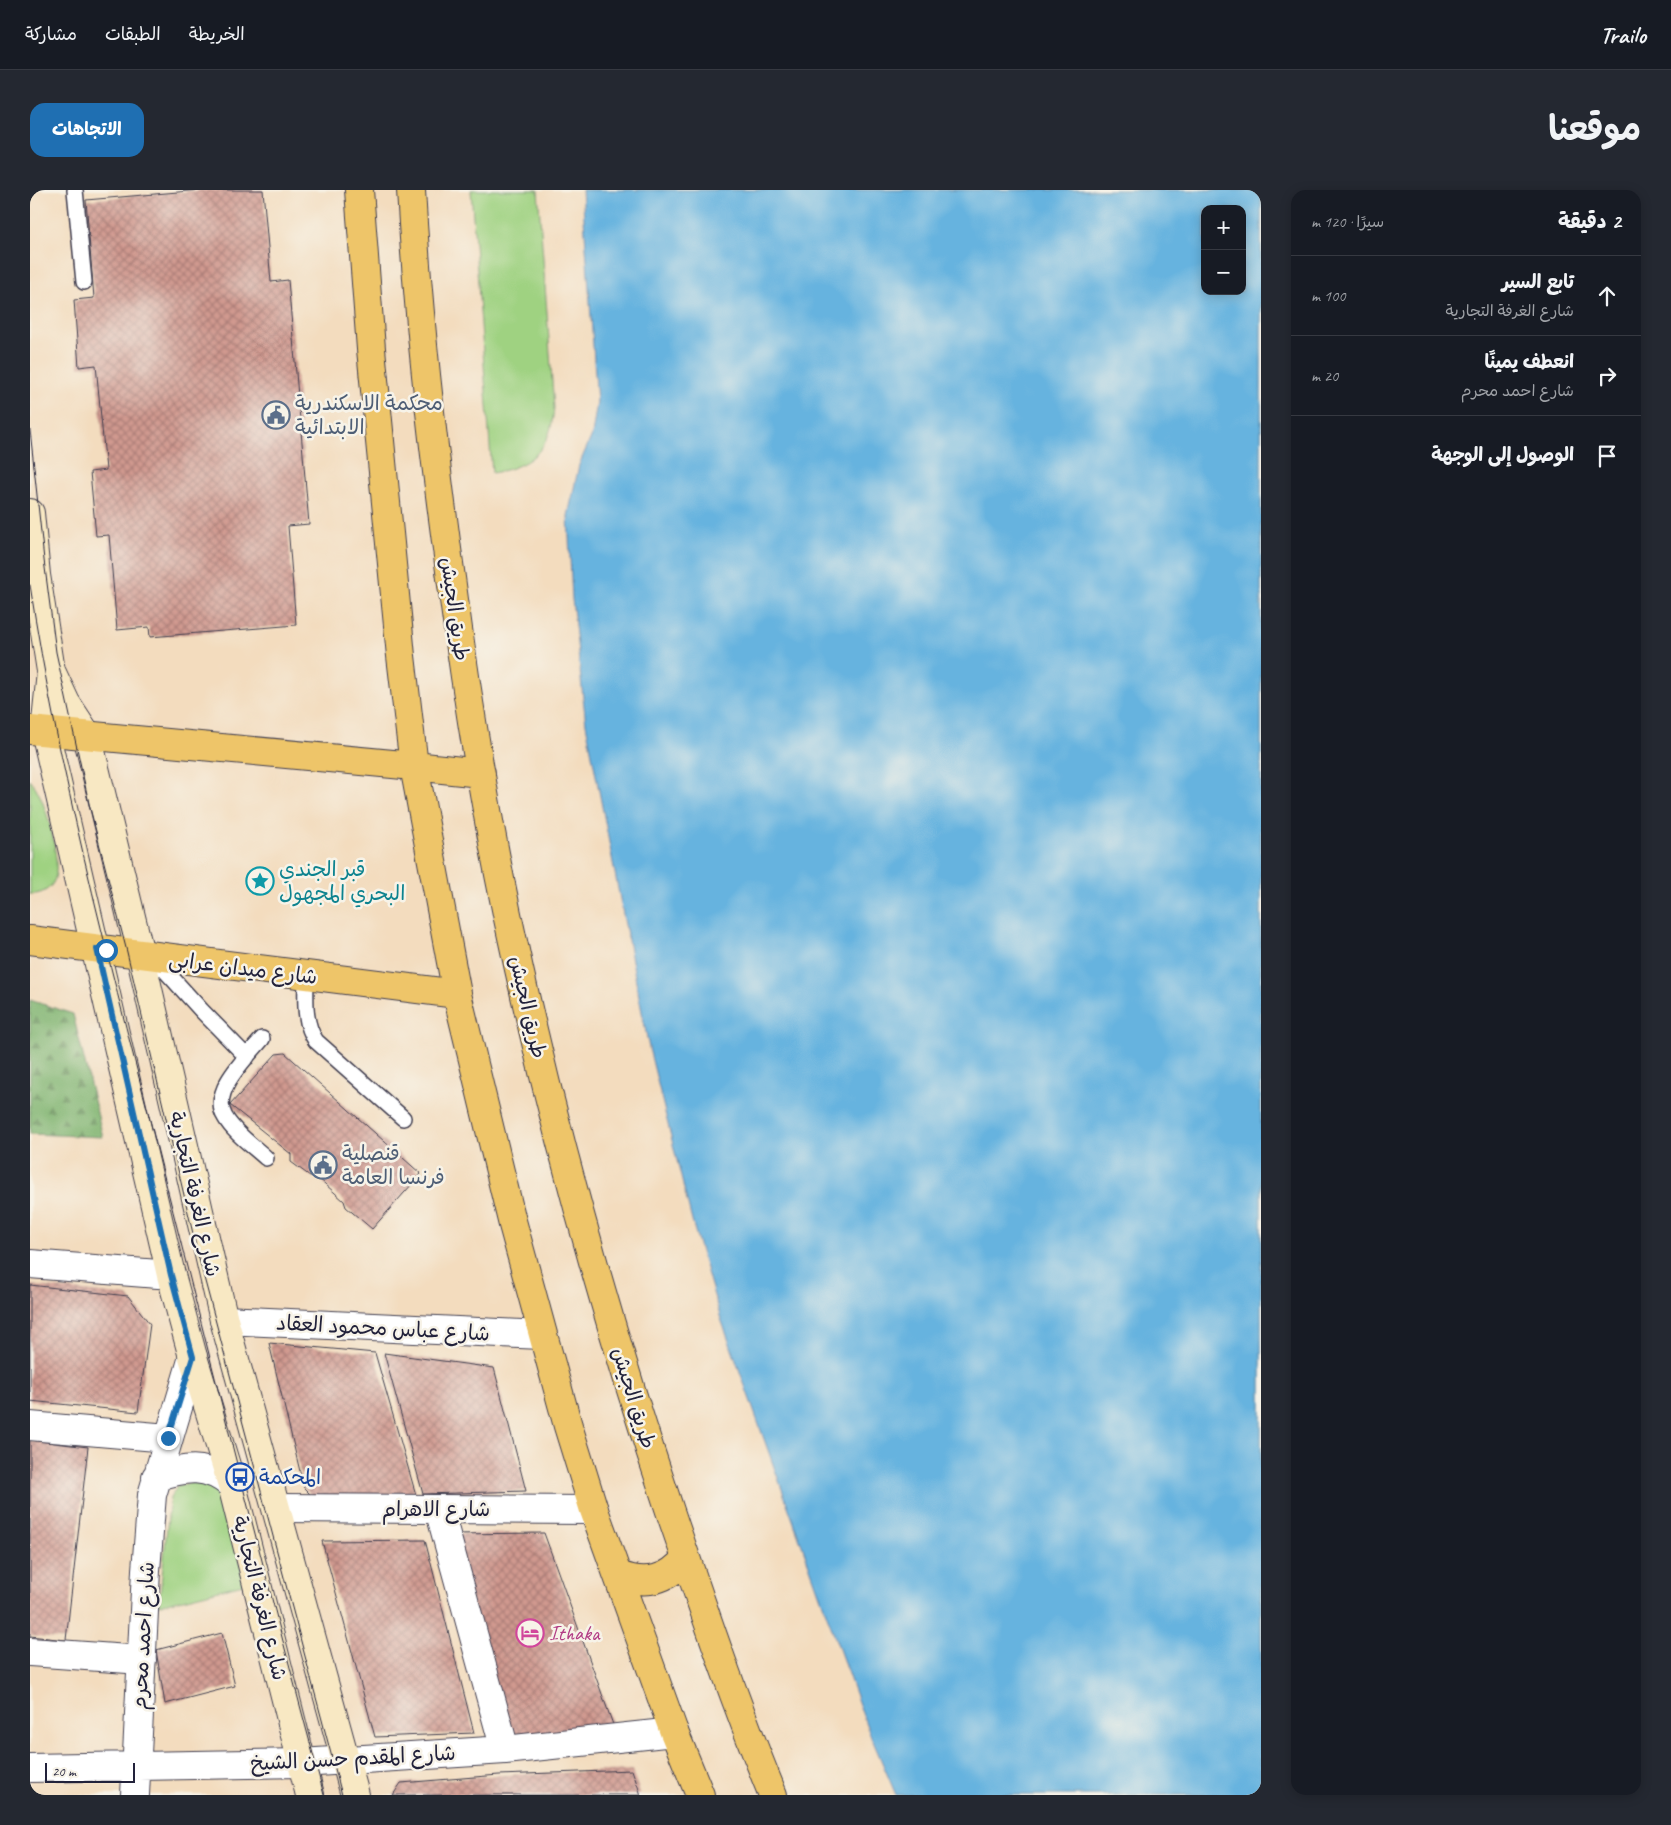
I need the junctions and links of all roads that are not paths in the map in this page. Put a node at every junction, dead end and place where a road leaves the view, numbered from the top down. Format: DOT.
graph roads {
  1 [pos="76,190"];
  2 [pos="359,190"];
  3 [pos="411,190"];
  4 [pos="84,282"];
  5 [pos="30,513"];
  6 [pos="33,575"];
  7 [pos="51,671"];
  8 [pos="38,731"];
  9 [pos="87,735"];
  10 [pos="414,766"];
  11 [pos="481,773"];
  12 [pos="30,940"];
  13 [pos="97,949"];
  14 [pos="146,955"];
  15 [pos="306,976"];
  16 [pos="457,994"];
  17 [pos="262,1039"];
  18 [pos="247,1057"];
  19 [pos="403,1118"];
  20 [pos="266,1158"];
  21 [pos="30,1264"];
  22 [pos="171,1275"];
  23 [pos="224,1320"];
  24 [pos="542,1335"];
  25 [pos="193,1357"];
  26 [pos="30,1426"];
  27 [pos="168,1438"];
  28 [pos="156,1477"];
  29 [pos="232,1485"];
  30 [pos="277,1508"];
  31 [pos="439,1509"];
  32 [pos="594,1510"];
  33 [pos="686,1558"];
  34 [pos="619,1575"];
  35 [pos="30,1652"];
  36 [pos="142,1660"];
  37 [pos="674,1732"];
  38 [pos="505,1750"];
  39 [pos="346,1760"];
  40 [pos="301,1764"];
  41 [pos="136,1766"];
  42 [pos="30,1768"];
  43 [pos="135,1795"];
  44 [pos="310,1795"];
  45 [pos="355,1795"];
  46 [pos="700,1795"];
  47 [pos="772,1795"];
  1 -- 4 [label="lane"];
  2 -- 10 [label="main road"];
  3 -- 11 [label="main road, طريق الجيش"];
  5 -- 6 [label="main road"];
  6 -- 7 [label="main road"];
  7 -- 8 [label="main road, شارع الغرفة التجارية"];
  7 -- 9 [label="main road, شارع الغرفة التجارية"];
  8 -- 9 [label="main road"];
  8 -- 13 [label="main road, شارع الغرفة التجارية"];
  9 -- 10 [label="main road"];
  9 -- 14 [label="main road, شارع الغرفة التجارية"];
  10 -- 11 [label="main road"];
  10 -- 16 [label="main road"];
  11 -- 33 [label="main road, طريق الجيش"];
  12 -- 13 [label="main road, شارع ميدان عرابى"];
  13 -- 14 [label="main road, شارع ميدان عرابى"];
  13 -- 22 [label="main road, شارع الغرفة التجارية"];
  14 -- 15 [label="main road, شارع ميدان عرابى"];
  14 -- 18 [label="lane"];
  14 -- 23 [label="main road, شارع الغرفة التجارية"];
  15 -- 16 [label="main road, شارع ميدان عرابى"];
  15 -- 19 [label="lane"];
  16 -- 24 [label="main road"];
  17 -- 18 [label="lane"];
  18 -- 20 [label="lane"];
  21 -- 22 [label="street"];
  22 -- 25 [label="main road, شارع الغرفة التجارية"];
  23 -- 24 [label="street, شارع عباس محمود العقاد"];
  23 -- 30 [label="main road, شارع الغرفة التجارية"];
  24 -- 32 [label="main road"];
  25 -- 27 [label="street, شارع احمد محرم"];
  25 -- 29 [label="main road, شارع الغرفة التجارية"];
  26 -- 27 [label="street"];
  27 -- 28 [label="street, شارع احمد محرم"];
  28 -- 29 [label="street"];
  28 -- 36 [label="street, شارع احمد محرم"];
  29 -- 40 [label="main road, شارع الغرفة التجارية"];
  30 -- 31 [label="street, شارع الاهرام"];
  30 -- 39 [label="main road, شارع الغرفة التجارية"];
  31 -- 32 [label="street, شارع الاهرام"];
  31 -- 38 [label="street"];
  32 -- 34 [label="main road"];
  33 -- 34 [label="main road"];
  33 -- 47 [label="main road, طريق الجيش"];
  34 -- 37 [label="main road"];
  35 -- 36 [label="street"];
  36 -- 41 [label="street, شارع احمد محرم"];
  37 -- 38 [label="street, شارع المقدم حسن الشيخ"];
  37 -- 46 [label="main road"];
  38 -- 39 [label="street, شارع المقدم حسن الشيخ"];
  39 -- 40 [label="street, شارع المقدم حسن الشيخ"];
  39 -- 45 [label="main road, شارع الغرفة التجارية"];
  40 -- 41 [label="street, شارع المقدم حسن الشيخ"];
  40 -- 44 [label="main road, شارع الغرفة التجارية"];
  41 -- 42 [label="street, شارع المقدم حسن الشيخ"];
  41 -- 43 [label="street, شارع احمد محرم"];
}
